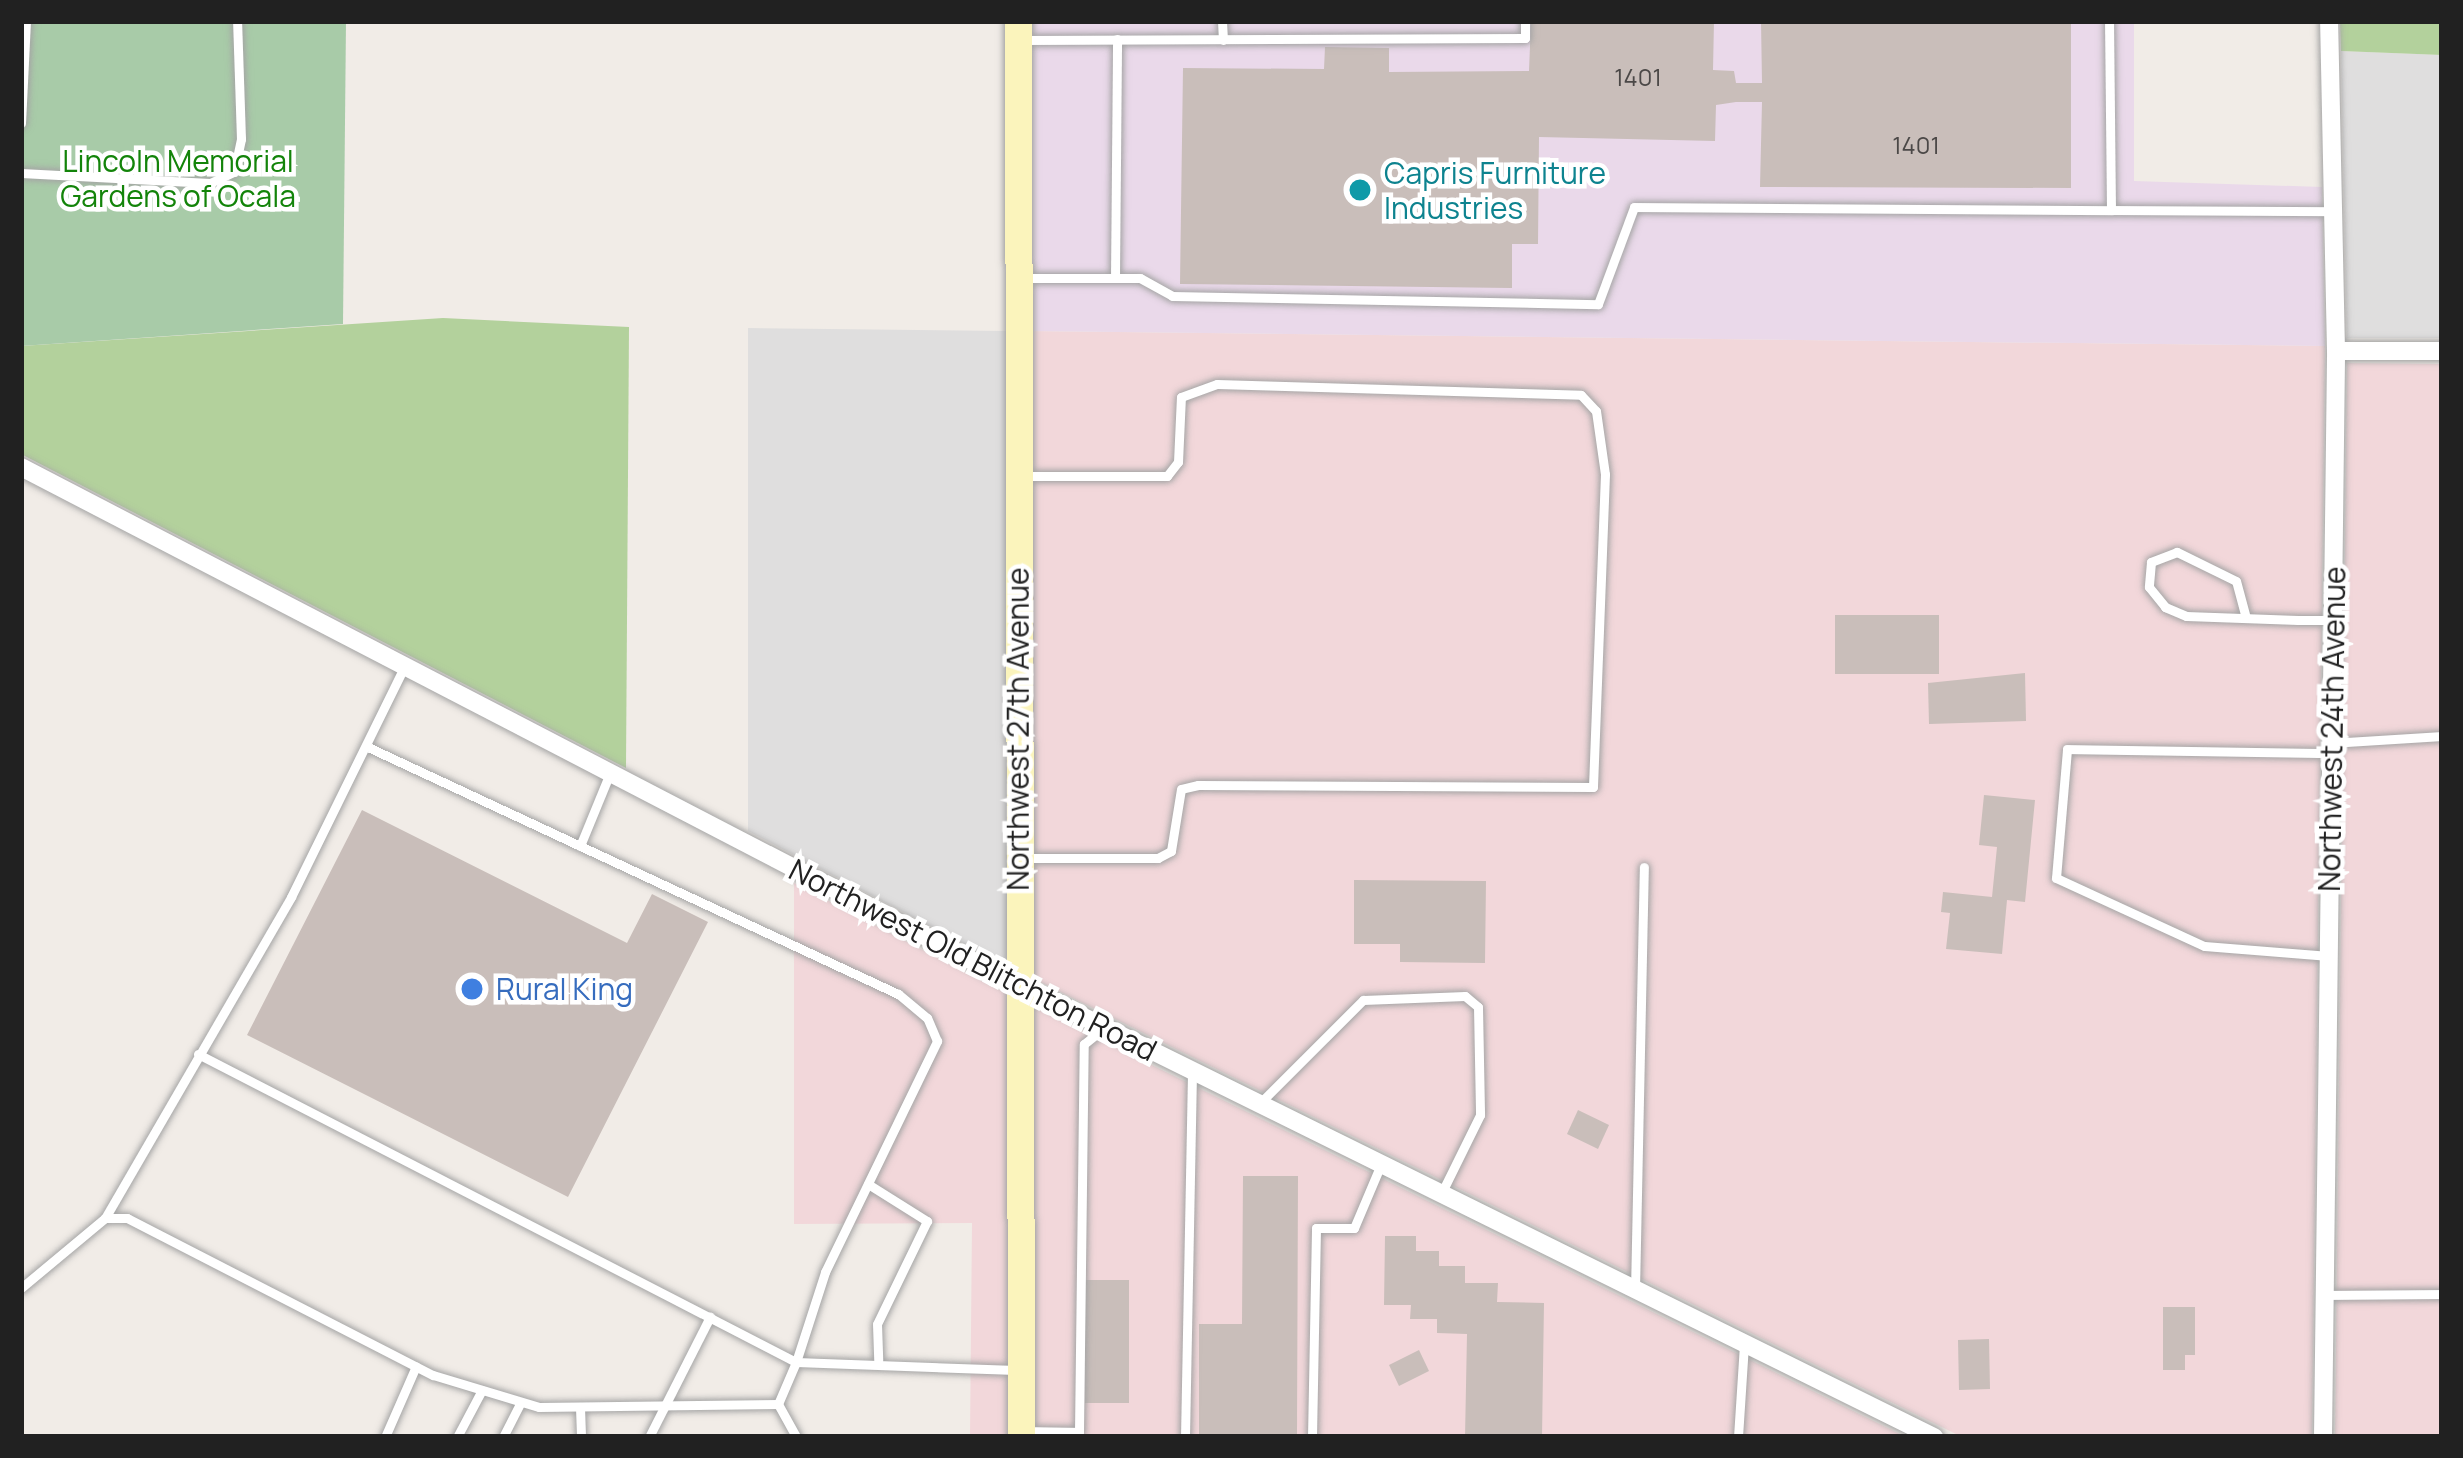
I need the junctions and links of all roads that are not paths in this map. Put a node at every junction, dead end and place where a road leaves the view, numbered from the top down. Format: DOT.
graph roads {
  1 [pos="26,21"];
  2 [pos="237,21"];
  3 [pos="1222,21"];
  4 [pos="1525,21"];
  5 [pos="2108,21"];
  6 [pos="2329,21"];
  7 [pos="1018,31"];
  8 [pos="1118,40"];
  9 [pos="1223,40"];
  10 [pos="21,123"];
  11 [pos="21,173"];
  12 [pos="2111,210"];
  13 [pos="2333,212"];
  14 [pos="1018,278"];
  15 [pos="1115,278"];
  16 [pos="2336,351"];
  17 [pos="2442,351"];
  18 [pos="21,467"];
  19 [pos="1018,476"];
  20 [pos="2246,618"];
  21 [pos="2333,620"];
  22 [pos="404,667"];
  23 [pos="2442,736"];
  24 [pos="370,748"];
  25 [pos="2331,748"];
  26 [pos="610,773"];
  27 [pos="580,846"];
  28 [pos="1018,858"];
  29 [pos="1644,867"];
  30 [pos="2329,956"];
  31 [pos="1018,985"];
  32 [pos="1104,1028"];
  33 [pos="198,1054"];
  34 [pos="1192,1071"];
  35 [pos="1259,1104"];
  36 [pos="1381,1164"];
  37 [pos="868,1184"];
  38 [pos="1441,1194"];
  39 [pos="105,1218"];
  40 [pos="21,1288"];
  41 [pos="1636,1290"];
  42 [pos="2442,1294"];
  43 [pos="2325,1295"];
  44 [pos="710,1317"];
  45 [pos="1744,1343"];
  46 [pos="878,1360"];
  47 [pos="796,1362"];
  48 [pos="416,1366"];
  49 [pos="1021,1371"];
  50 [pos="482,1390"];
  51 [pos="521,1402"];
  52 [pos="778,1404"];
  53 [pos="580,1407"];
  54 [pos="663,1408"];
  55 [pos="796,1431"];
  56 [pos="1021,1434"];
  57 [pos="385,1437"];
  58 [pos="457,1437"];
  59 [pos="503,1437"];
  60 [pos="581,1437"];
  61 [pos="650,1437"];
  62 [pos="811,1437"];
  63 [pos="1185,1437"];
  64 [pos="1312,1437"];
  65 [pos="1738,1437"];
  66 [pos="1934,1437"];
  67 [pos="2324,1437"];
  1 -- 10 [label="lane"];
  2 -- 11 [label="lane"];
  3 -- 9 [label="lane"];
  4 -- 9 [label="lane"];
  5 -- 12 [label="lane"];
  6 -- 13 [label="street, Northwest 24th Avenue"];
  7 -- 8 [label="lane"];
  7 -- 14 [label="street, Northwest 27th Avenue"];
  8 -- 9 [label="lane"];
  8 -- 15 [label="lane"];
  12 -- 13 [label="lane"];
  12 -- 15 [label="lane"];
  13 -- 16 [label="street, Northwest 24th Avenue"];
  14 -- 15 [label="lane"];
  14 -- 19 [label="street, Northwest 27th Avenue"];
  16 -- 17 [label="street"];
  16 -- 21 [label="street, Northwest 24th Avenue"];
  18 -- 22 [label="street, Northwest Old Blitchton Road"];
  19 -- 28 [label="street, Northwest 27th Avenue"];
  19 -- 28 [label="lane"];
  20 -- 20 [label="lane"];
  20 -- 21 [label="lane"];
  21 -- 25 [label="street, Northwest 24th Avenue"];
  22 -- 24 [label="lane"];
  22 -- 26 [label="street, Northwest Old Blitchton Road"];
  23 -- 25 [label="lane"];
  24 -- 27 [label="lane"];
  24 -- 33 [label="lane"];
  25 -- 30 [label="street, Northwest 24th Avenue"];
  25 -- 30 [label="lane"];
  26 -- 27 [label="lane"];
  26 -- 31 [label="street, Northwest Old Blitchton Road"];
  27 -- 37 [label="lane"];
  28 -- 31 [label="street, Northwest 27th Avenue"];
  29 -- 41 [label="lane"];
  30 -- 43 [label="street, Northwest 24th Avenue"];
  31 -- 32 [label="street, Northwest Old Blitchton Road"];
  31 -- 49 [label="street, Northwest 27th Avenue"];
  32 -- 34 [label="street, Northwest Old Blitchton Road"];
  32 -- 56 [label="lane"];
  33 -- 39 [label="lane"];
  33 -- 44 [label="lane"];
  34 -- 35 [label="street, Northwest Old Blitchton Road"];
  34 -- 63 [label="lane"];
  35 -- 36 [label="street, Northwest Old Blitchton Road"];
  35 -- 38 [label="lane"];
  36 -- 38 [label="street, Northwest Old Blitchton Road"];
  36 -- 64 [label="lane"];
  37 -- 46 [label="lane"];
  37 -- 47 [label="lane"];
  38 -- 41 [label="street, Northwest Old Blitchton Road"];
  39 -- 40 [label="lane"];
  39 -- 48 [label="lane"];
  41 -- 45 [label="street, Northwest Old Blitchton Road"];
  42 -- 43 [label="lane"];
  43 -- 67 [label="street, Northwest 24th Avenue"];
  44 -- 47 [label="lane"];
  44 -- 54 [label="lane"];
  45 -- 65 [label="lane"];
  45 -- 66 [label="street, Northwest Old Blitchton Road"];
  46 -- 47 [label="lane"];
  46 -- 49 [label="lane"];
  47 -- 52 [label="lane"];
  48 -- 50 [label="lane"];
  48 -- 57 [label="lane"];
  49 -- 56 [label="street, Northwest 27th Avenue"];
  50 -- 51 [label="lane"];
  50 -- 58 [label="lane"];
  51 -- 53 [label="lane"];
  51 -- 59 [label="lane"];
  52 -- 54 [label="lane"];
  52 -- 55 [label="lane"];
  53 -- 54 [label="lane"];
  53 -- 60 [label="lane"];
  54 -- 61 [label="lane"];
  55 -- 62 [label="lane"];
}
